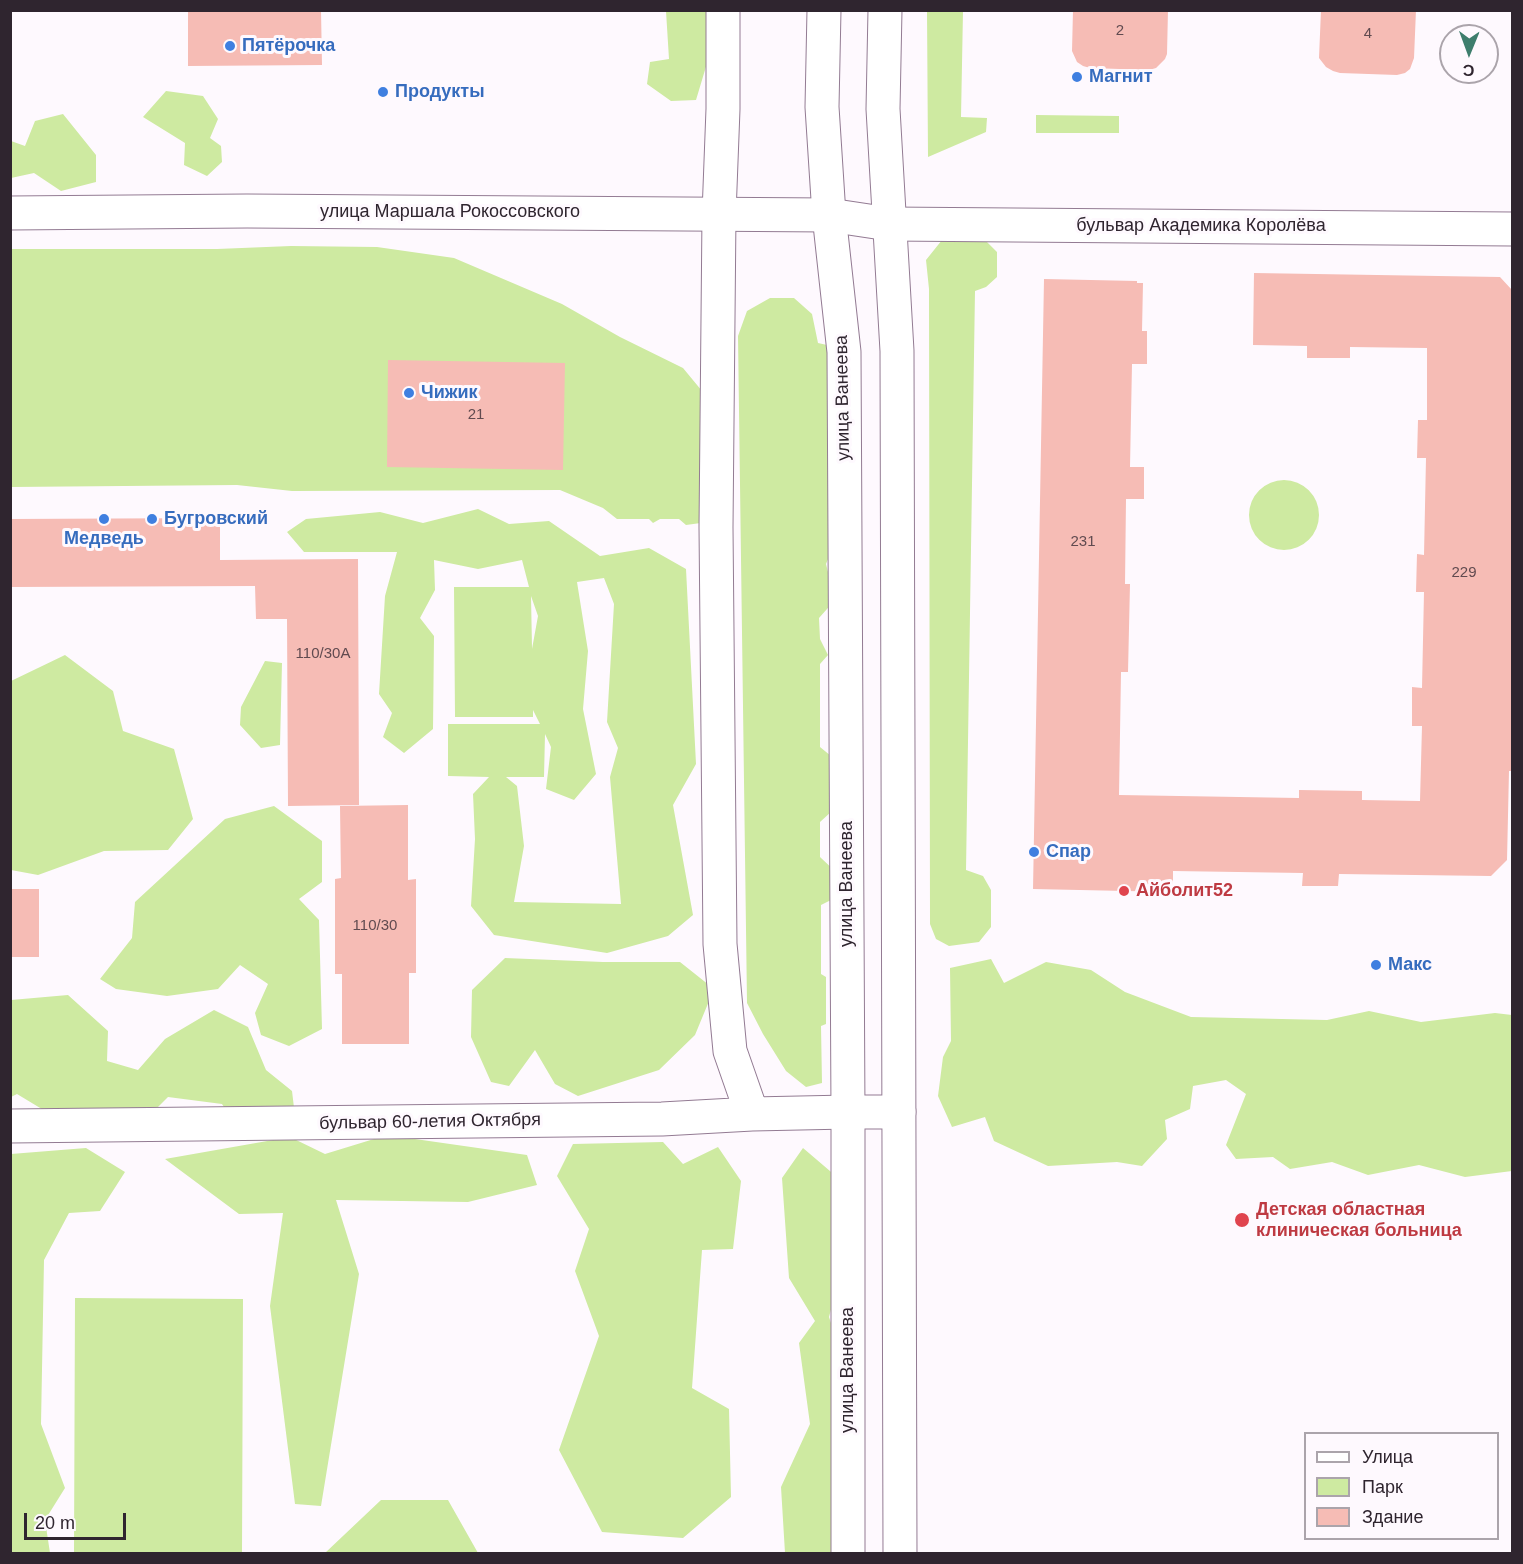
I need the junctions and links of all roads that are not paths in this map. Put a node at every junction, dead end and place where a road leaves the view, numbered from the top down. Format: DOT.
graph roads {
  1 [pos="723,10"];
  2 [pos="824,10"];
  3 [pos="885,10"];
  4 [pos="10,213"];
  5 [pos="719,214"];
  6 [pos="830,214"];
  7 [pos="889,224"];
  8 [pos="1512,229"];
  9 [pos="848,1112"];
  10 [pos="899,1112"];
  11 [pos="752,1114"];
  12 [pos="10,1126"];
  13 [pos="848,1554"];
  14 [pos="900,1554"];
  1 -- 5 [label="street"];
  2 -- 6 [label="street, улица Ванеева"];
  3 -- 7 [label="street"];
  4 -- 5 [label="street, улица Маршала Рокоссовского"];
  5 -- 6 [label="street, улица Маршала Рокоссовского"];
  5 -- 11 [label="street"];
  6 -- 7 [label="street, улица Маршала Рокоссовского"];
  6 -- 9 [label="street, улица Ванеева"];
  7 -- 8 [label="street, бульвар Академика Королёва"];
  7 -- 10 [label="street"];
  9 -- 10 [label="street, бульвар 60-летия Октября"];
  9 -- 11 [label="street, бульвар 60-летия Октября"];
  9 -- 13 [label="street, улица Ванеева"];
  10 -- 14 [label="street"];
  11 -- 12 [label="street, бульвар 60-летия Октября"];
}
